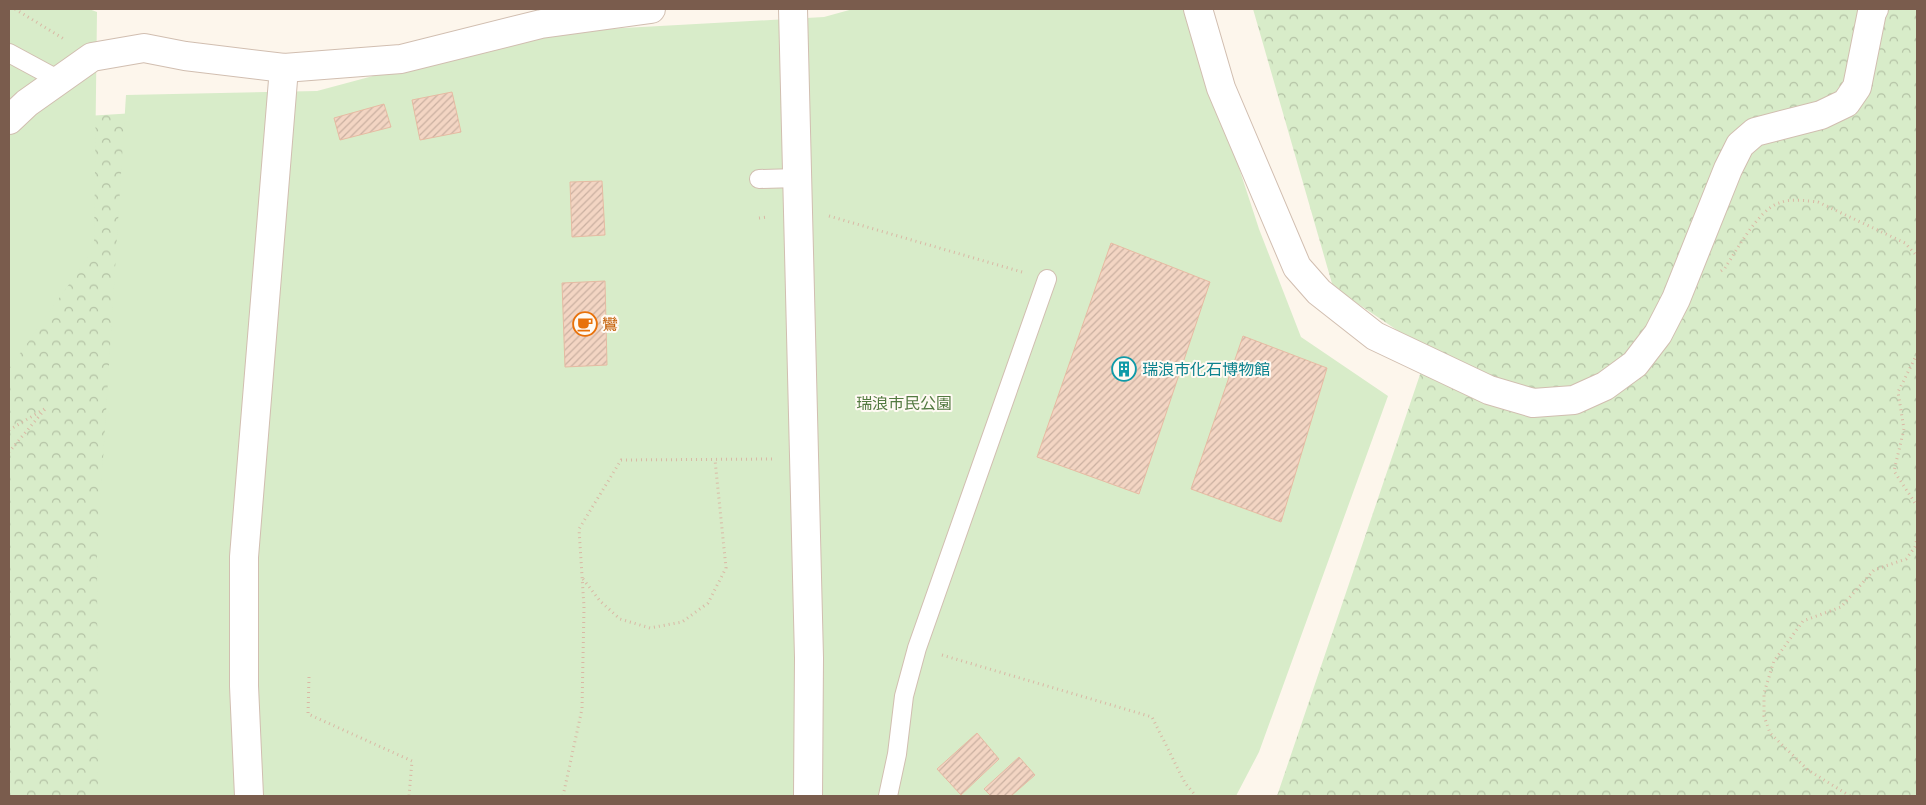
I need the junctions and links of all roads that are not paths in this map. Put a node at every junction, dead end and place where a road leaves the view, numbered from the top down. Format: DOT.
graph roads {
  1 [pos="651,9"];
  2 [pos="793,9"];
  3 [pos="1198,9"];
  4 [pos="1874,9"];
  5 [pos="9,53"];
  6 [pos="284,68"];
  7 [pos="59,80"];
  8 [pos="9,120"];
  9 [pos="798,178"];
  10 [pos="759,179"];
  11 [pos="1047,279"];
  12 [pos="249,796"];
  13 [pos="808,796"];
  14 [pos="888,796"];
  1 -- 6 [label="street"];
  2 -- 9 [label="street"];
  3 -- 4 [label="street"];
  5 -- 7 [label="lane"];
  6 -- 7 [label="street"];
  6 -- 12 [label="street"];
  7 -- 8 [label="street"];
  9 -- 10 [label="lane"];
  9 -- 13 [label="street"];
  11 -- 14 [label="lane"];
}
